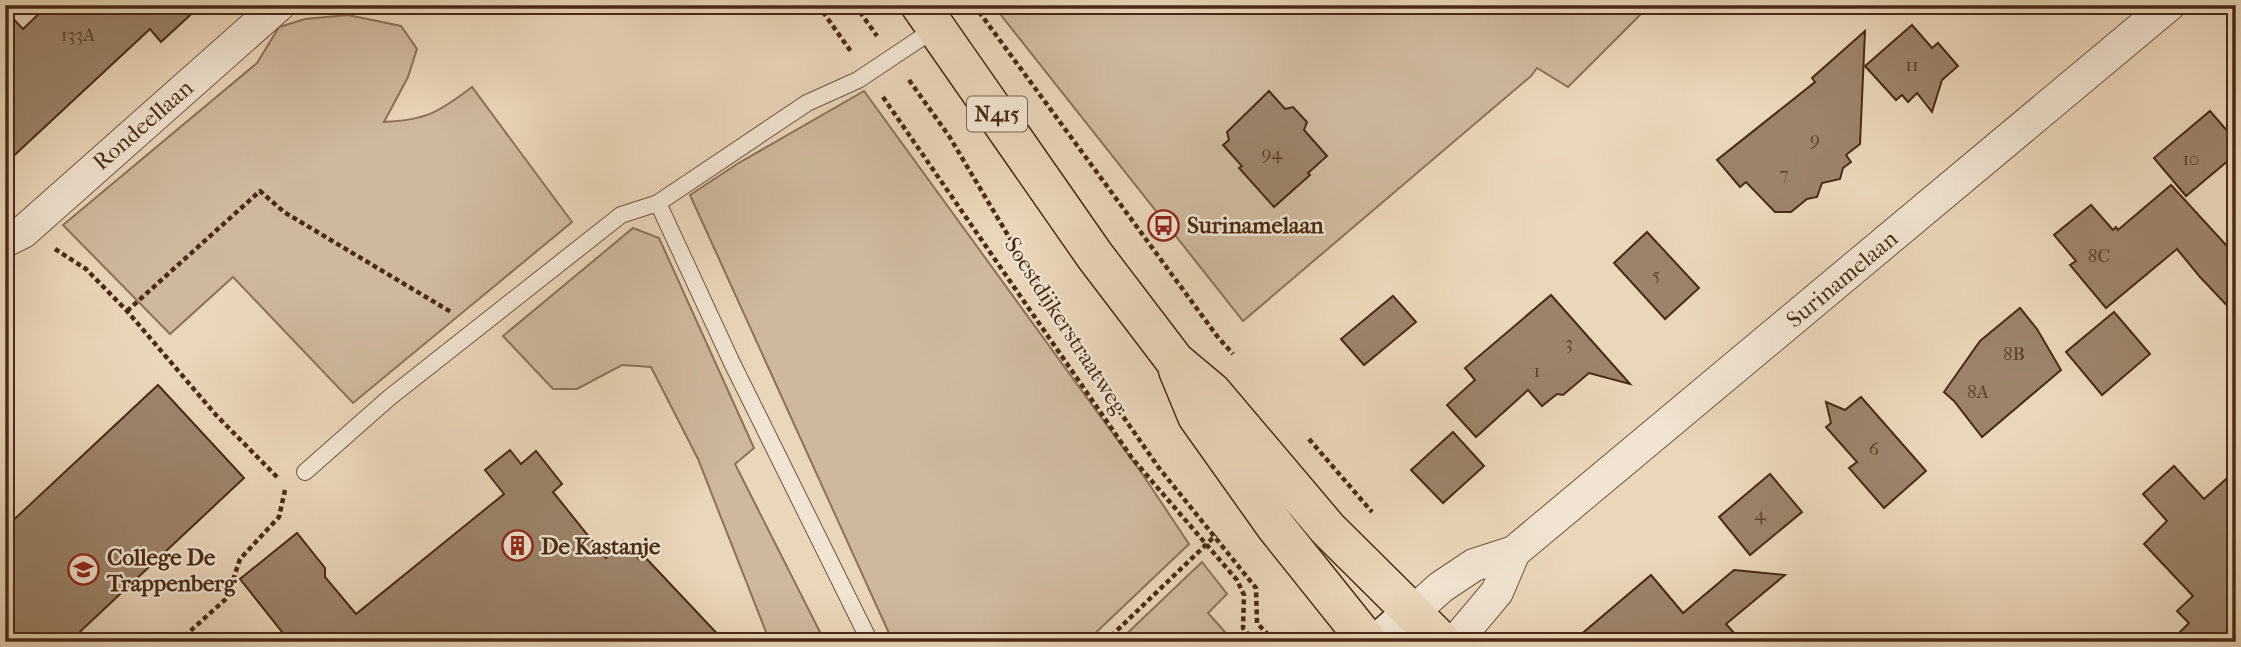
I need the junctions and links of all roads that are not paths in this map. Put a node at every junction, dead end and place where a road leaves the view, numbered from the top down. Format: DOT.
graph roads {
  1 [pos="279,5"];
  2 [pos="2169,5"];
  3 [pos="928,16"];
  4 [pos="658,203"];
  5 [pos="11,233"];
  6 [pos="1175,361"];
  7 [pos="305,472"];
  8 [pos="1514,552"];
  9 [pos="1412,613"];
  10 [pos="870,642"];
  11 [pos="1368,642"];
  12 [pos="1379,642"];
  13 [pos="1442,642"];
  14 [pos="1455,642"];
  1 -- 5 [label="street, Rondeellaan"];
  2 -- 8 [label="street, Surinamelaan"];
  3 -- 4 [label="lane"];
  3 -- 6 [label="main road, N415"];
  4 -- 7 [label="lane"];
  4 -- 10 [label="lane"];
  6 -- 9 [label="main road"];
  6 -- 11 [label="main road"];
  8 -- 9 [label="street, Surinamelaan"];
  8 -- 14 [label="street, Surinamelaan"];
  9 -- 12 [label="street"];
  9 -- 13 [label="main road"];
}
